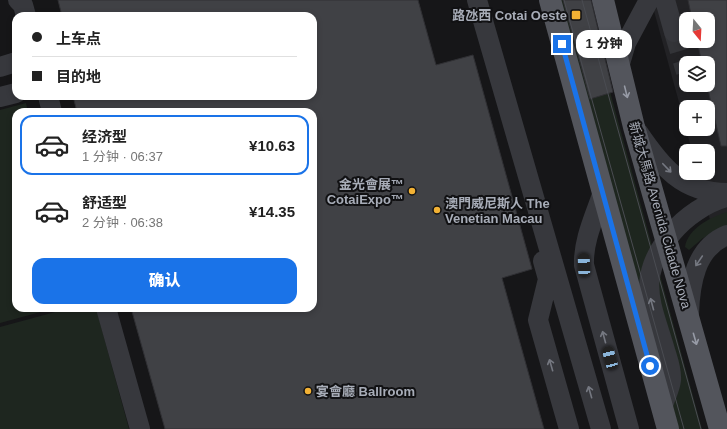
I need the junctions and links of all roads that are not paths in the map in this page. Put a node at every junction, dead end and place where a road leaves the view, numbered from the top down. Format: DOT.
graph roads {
  1 [pos="18,0"];
  2 [pos="468,0"];
  3 [pos="477,0"];
  4 [pos="550,0"];
  5 [pos="603,0"];
  6 [pos="650,0"];
  7 [pos="665,0"];
  8 [pos="25,12"];
  9 [pos="674,32"];
  10 [pos="12,63"];
  11 [pos="0,66"];
  12 [pos="619,67"];
  13 [pos="12,94"];
  14 [pos="0,97"];
  15 [pos="634,127"];
  16 [pos="603,192"];
  17 [pos="727,192"];
  18 [pos="727,197"];
  19 [pos="727,235"];
  20 [pos="667,239"];
  21 [pos="107,312"];
  22 [pos="689,316"];
  23 [pos="665,419"];
  24 [pos="140,429"];
  25 [pos="569,429"];
  26 [pos="601,429"];
  27 [pos="629,429"];
  28 [pos="720,429"];
  1 -- 8 [label="street"];
  25 -- 2 [label="street, one-way"];
  26 -- 3 [label="street, one-way"];
  4 -- 16 [label="main road"];
  5 -- 12 [label="main road, 新城大馬路 Avenida Cidade Nova"];
  6 -- 12 [label="street"];
  7 -- 9 [label="street"];
  10 -- 11 [label="street"];
  12 -- 15 [label="main road, 新城大馬路 Avenida Cidade Nova, one-way"];
  13 -- 14 [label="street"];
  15 -- 17 [label="street, one-way"];
  15 -- 20 [label="main road, 新城大馬路 Avenida Cidade Nova"];
  16 -- 23 [label="main road"];
  27 -- 16 [label="street, one-way"];
  18 -- 20 [label="street"];
  19 -- 22 [label="street, one-way"];
  20 -- 22 [label="main road, 新城大馬路 Avenida Cidade Nova"];
  23 -- 20 [label="street, one-way"];
  21 -- 24 [label="street"];
  22 -- 28 [label="main road, 新城大馬路 Avenida Cidade Nova, one-way"];
}
